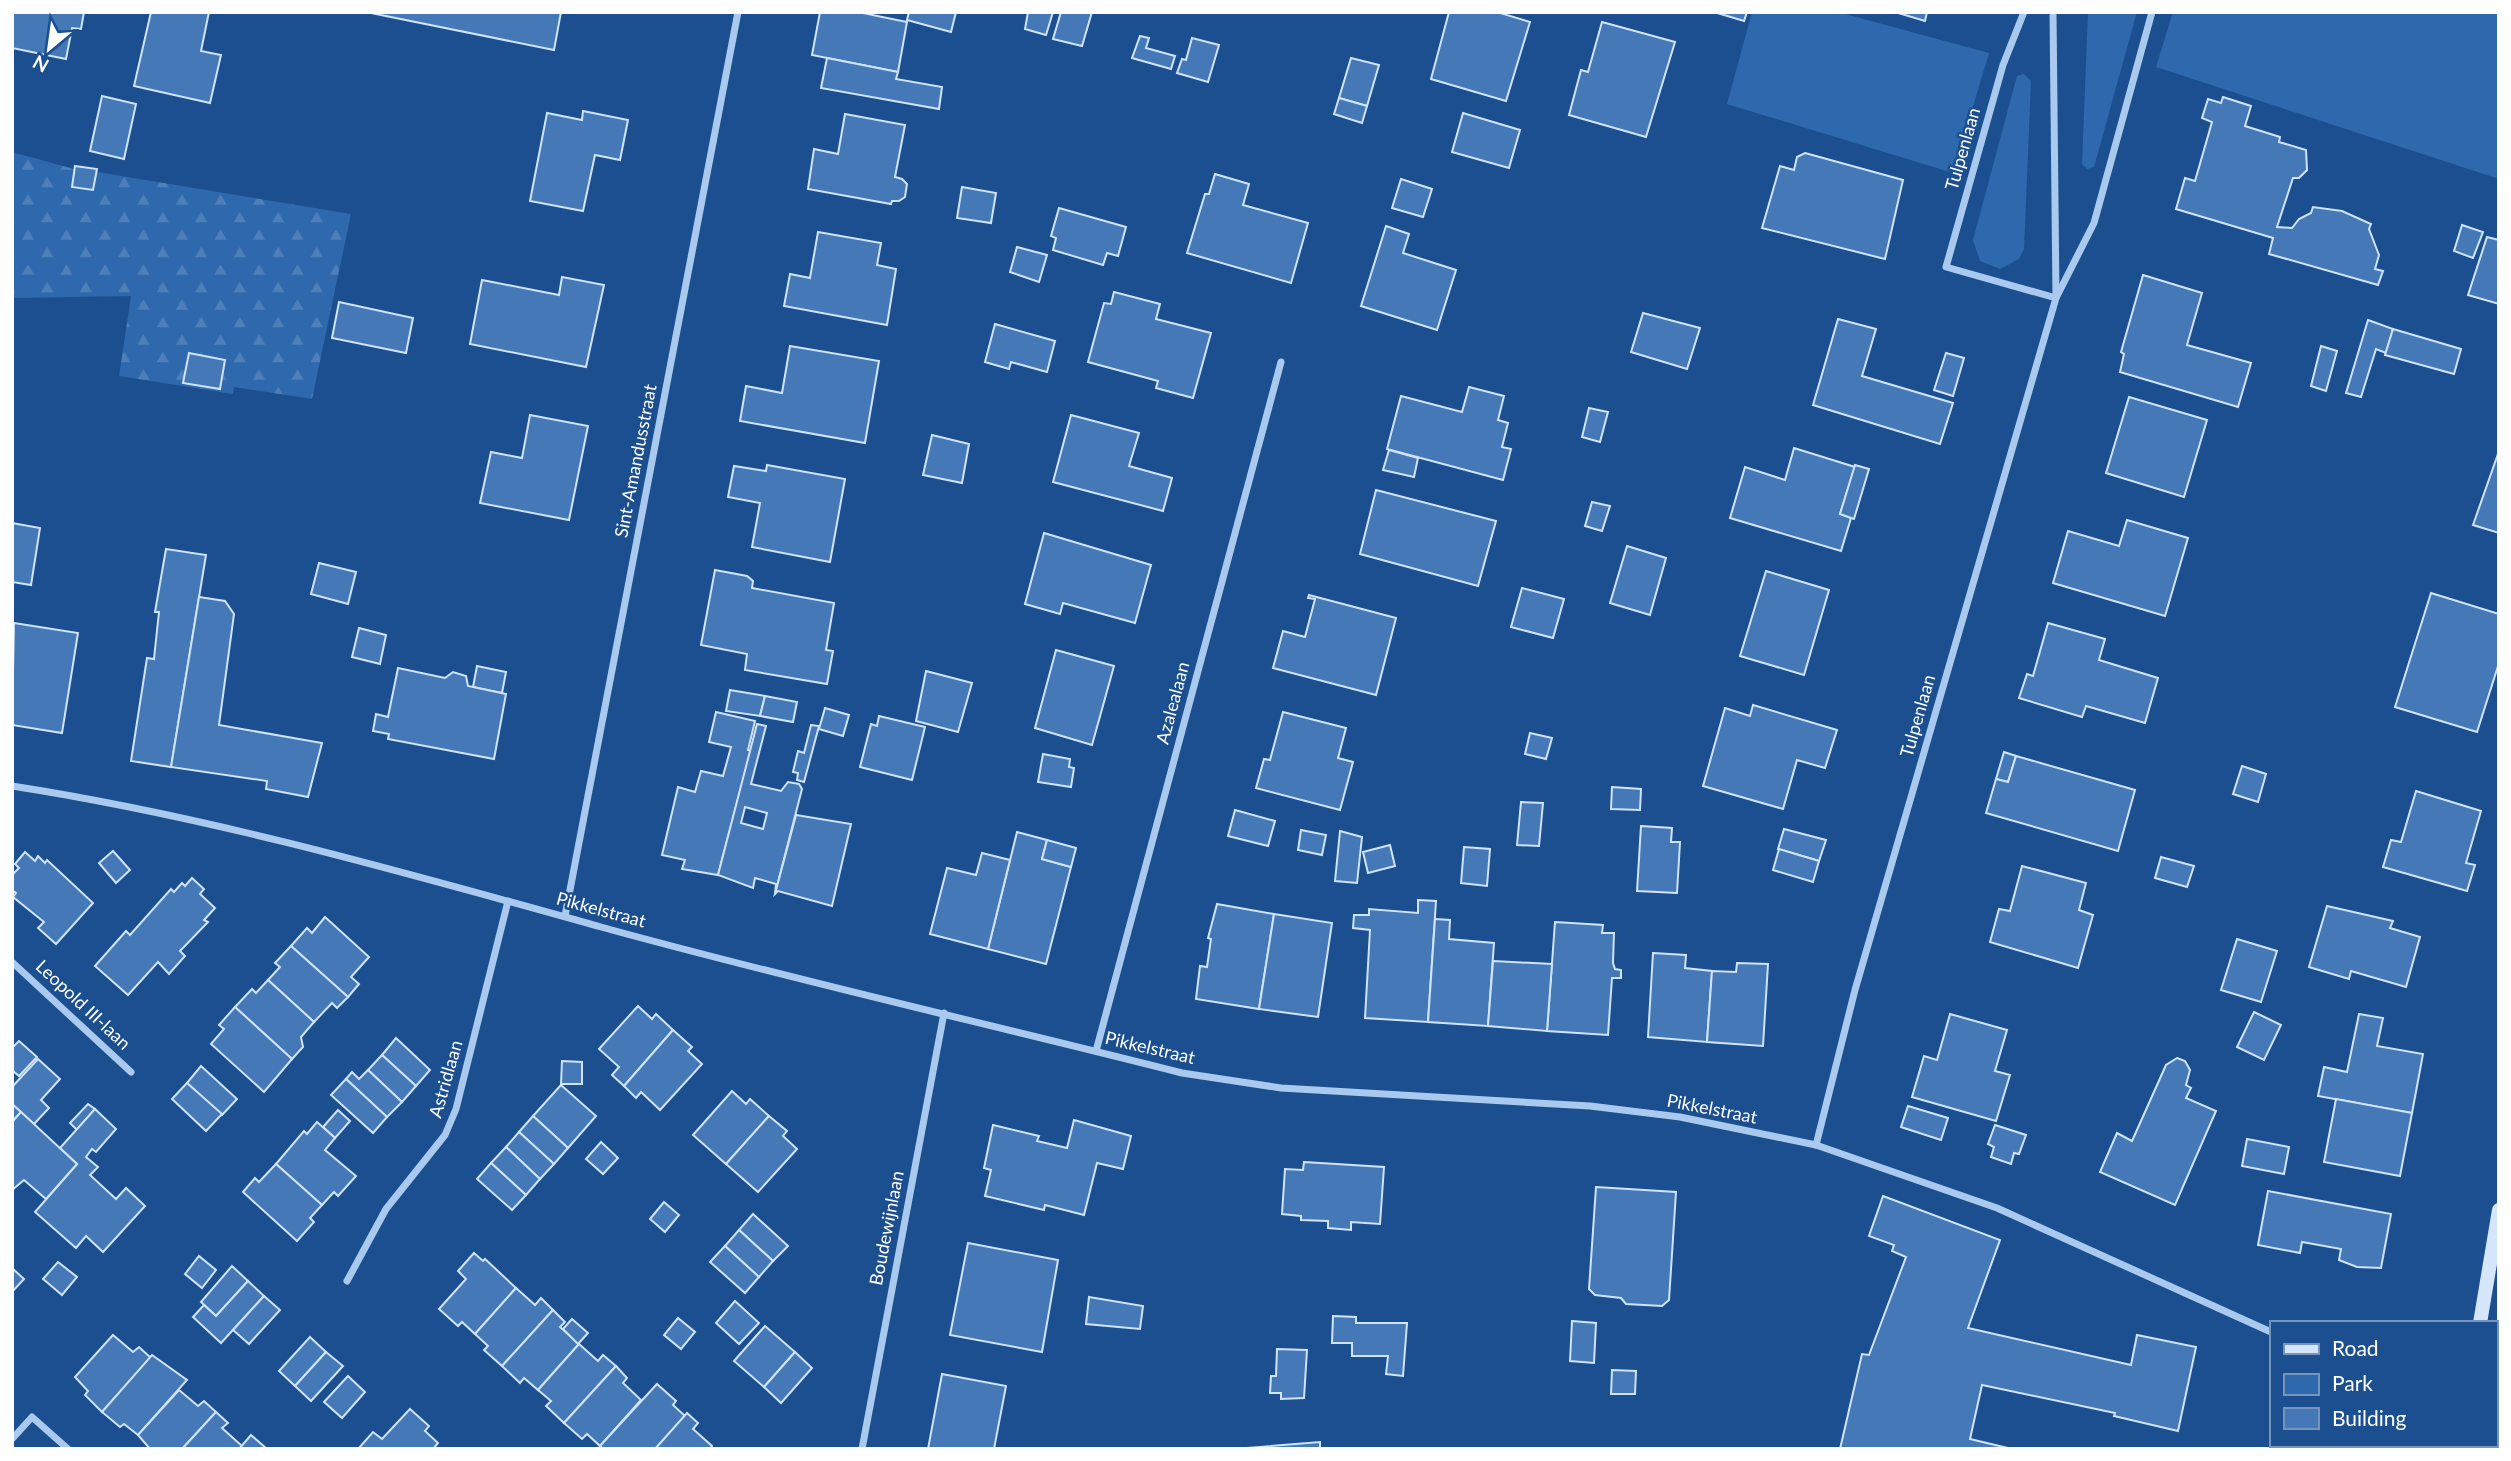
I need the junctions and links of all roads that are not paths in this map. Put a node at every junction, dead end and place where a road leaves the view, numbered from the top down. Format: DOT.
graph roads {
  1 [pos="737,12"];
  2 [pos="2024,12"];
  3 [pos="2053,12"];
  4 [pos="2152,12"];
  5 [pos="2056,298"];
  6 [pos="1281,362"];
  7 [pos="12,786"];
  8 [pos="508,901"];
  9 [pos="565,916"];
  10 [pos="12,962"];
  11 [pos="944,1013"];
  12 [pos="1096,1051"];
  13 [pos="131,1072"];
  14 [pos="1816,1145"];
  15 [pos="2499,1210"];
  16 [pos="347,1281"];
  17 [pos="2480,1321"];
  18 [pos="2270,1332"];
  19 [pos="12,1439"];
  20 [pos="68,1449"];
  21 [pos="862,1449"];
  1 -- 9 [label="street, Sint-Amandusstraat"];
  2 -- 5 [label="street, Tulpenlaan"];
  3 -- 5 [label="street, Tulpenlaan"];
  4 -- 5 [label="street, Tulpenlaan"];
  5 -- 14 [label="street, Tulpenlaan"];
  6 -- 12 [label="street, Azalealaan"];
  7 -- 8 [label="street, Pikkelstraat"];
  8 -- 9 [label="street, Pikkelstraat"];
  8 -- 16 [label="street, Astridlaan"];
  9 -- 11 [label="street, Pikkelstraat"];
  10 -- 13 [label="street, Leopold III-laan"];
  11 -- 12 [label="street, Pikkelstraat"];
  11 -- 21 [label="street, Boudewijnlaan"];
  12 -- 14 [label="street, Pikkelstraat"];
  14 -- 18 [label="street, Pikkelstraat"];
  15 -- 17 [label="street"];
  19 -- 20 [label="street"];
}
